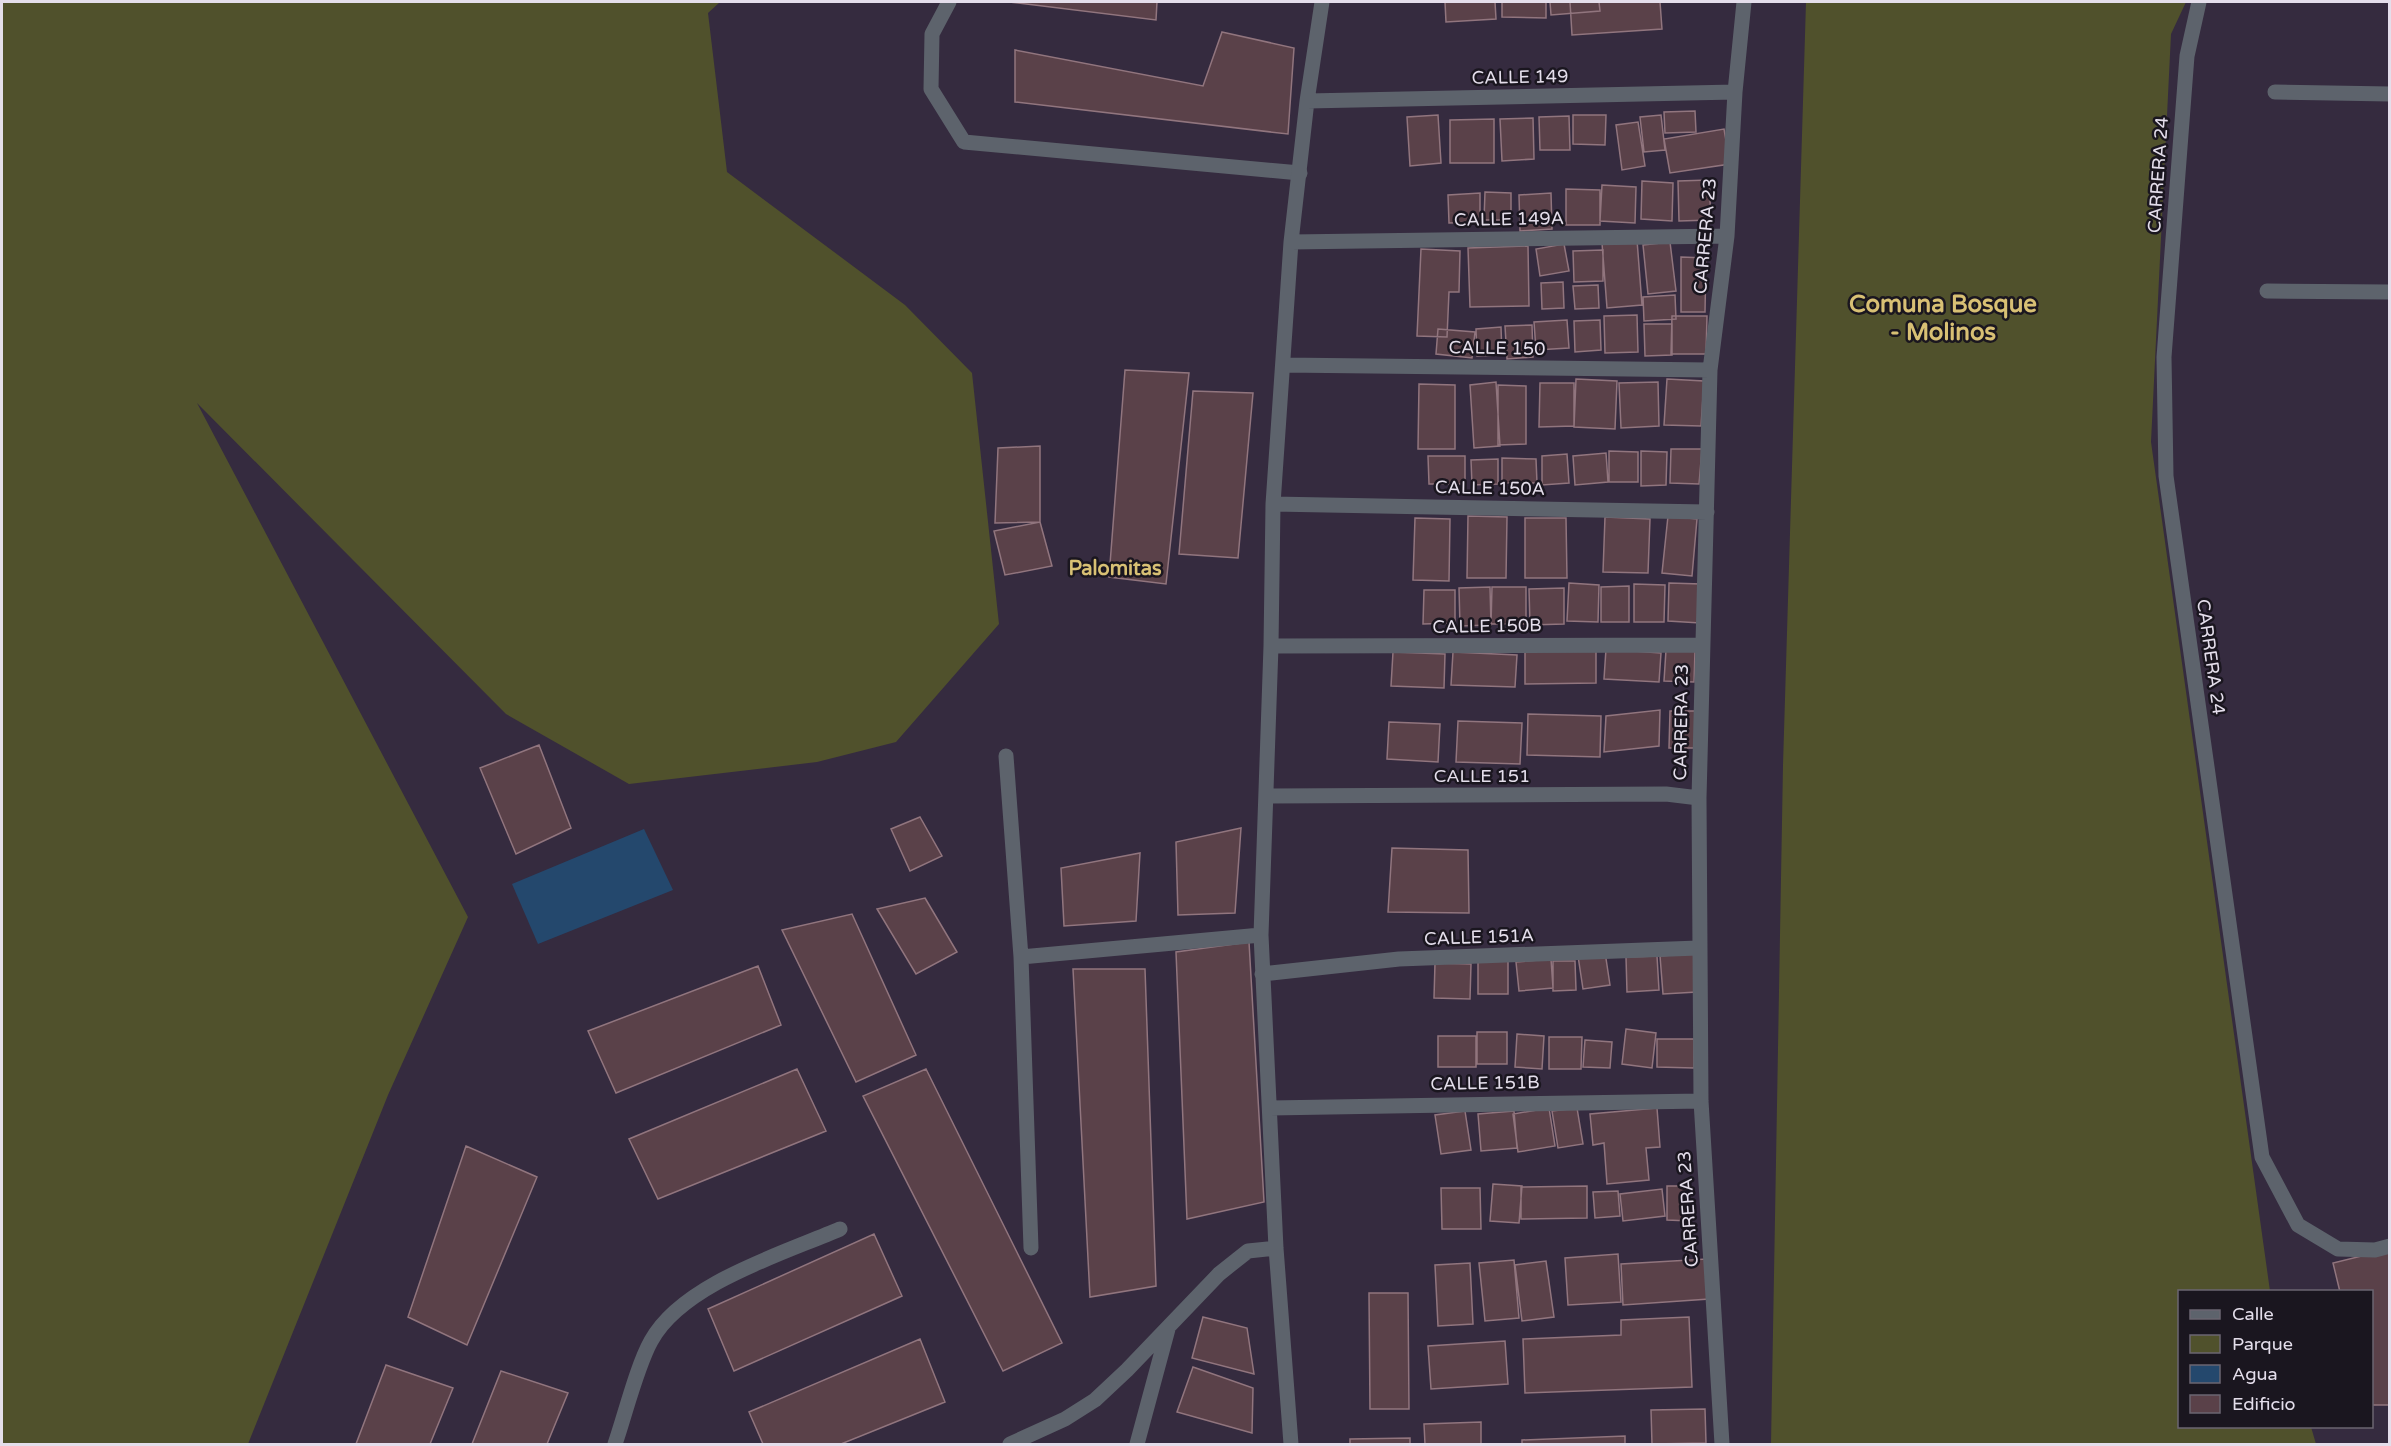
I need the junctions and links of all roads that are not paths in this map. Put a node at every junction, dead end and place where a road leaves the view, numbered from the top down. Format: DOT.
graph roads {
  1 [pos="949,2"];
  2 [pos="1322,2"];
  3 [pos="1744,2"];
  4 [pos="2199,2"];
  5 [pos="1734,92"];
  6 [pos="2275,92"];
  7 [pos="2390,94"];
  8 [pos="1307,101"];
  9 [pos="1300,173"];
  10 [pos="1727,236"];
  11 [pos="1291,242"];
  12 [pos="2267,291"];
  13 [pos="2390,292"];
  14 [pos="1283,364"];
  15 [pos="1710,370"];
  16 [pos="1273,504"];
  17 [pos="1707,512"];
  18 [pos="1702,645"];
  19 [pos="1271,646"];
  20 [pos="1006,756"];
  21 [pos="1266,796"];
  22 [pos="1699,798"];
  23 [pos="1261,935"];
  24 [pos="1698,948"];
  25 [pos="1021,957"];
  26 [pos="1262,974"];
  27 [pos="1701,1101"];
  28 [pos="1270,1108"];
  29 [pos="840,1229"];
  30 [pos="1031,1248"];
  31 [pos="1276,1248"];
  32 [pos="2382,1248"];
  33 [pos="1169,1326"];
  34 [pos="615,1444"];
  35 [pos="1010,1444"];
  36 [pos="1137,1444"];
  37 [pos="1291,1444"];
  38 [pos="1722,1444"];
  1 -- 9 [label="street"];
  2 -- 8 [label="street"];
  3 -- 5 [label="street, CARRERA 23"];
  4 -- 32 [label="street, CARRERA 24"];
  5 -- 8 [label="street, CALLE 149"];
  5 -- 10 [label="street, CARRERA 23"];
  6 -- 7 [label="street"];
  8 -- 9 [label="street"];
  9 -- 11 [label="street"];
  10 -- 11 [label="street, CALLE 149A"];
  10 -- 15 [label="street, CARRERA 23"];
  11 -- 14 [label="street"];
  12 -- 13 [label="street"];
  14 -- 15 [label="street, CALLE 150"];
  14 -- 16 [label="street"];
  15 -- 17 [label="street, CARRERA 23"];
  16 -- 17 [label="street, CALLE 150A"];
  16 -- 19 [label="street"];
  17 -- 18 [label="street, CARRERA 23"];
  18 -- 19 [label="street, CALLE 150B"];
  18 -- 22 [label="street, CARRERA 23"];
  19 -- 21 [label="street"];
  20 -- 25 [label="street"];
  21 -- 22 [label="street, CALLE 151"];
  21 -- 23 [label="street"];
  22 -- 24 [label="street, CARRERA 23"];
  23 -- 25 [label="street"];
  23 -- 26 [label="street"];
  24 -- 26 [label="street, CALLE 151A"];
  24 -- 27 [label="street, CARRERA 23"];
  25 -- 30 [label="street"];
  26 -- 28 [label="street"];
  27 -- 28 [label="street, CALLE 151B"];
  27 -- 38 [label="street, CARRERA 23"];
  28 -- 31 [label="street"];
  29 -- 34 [label="street"];
  31 -- 33 [label="street"];
  31 -- 37 [label="street"];
  33 -- 35 [label="street"];
  33 -- 36 [label="street"];
}
